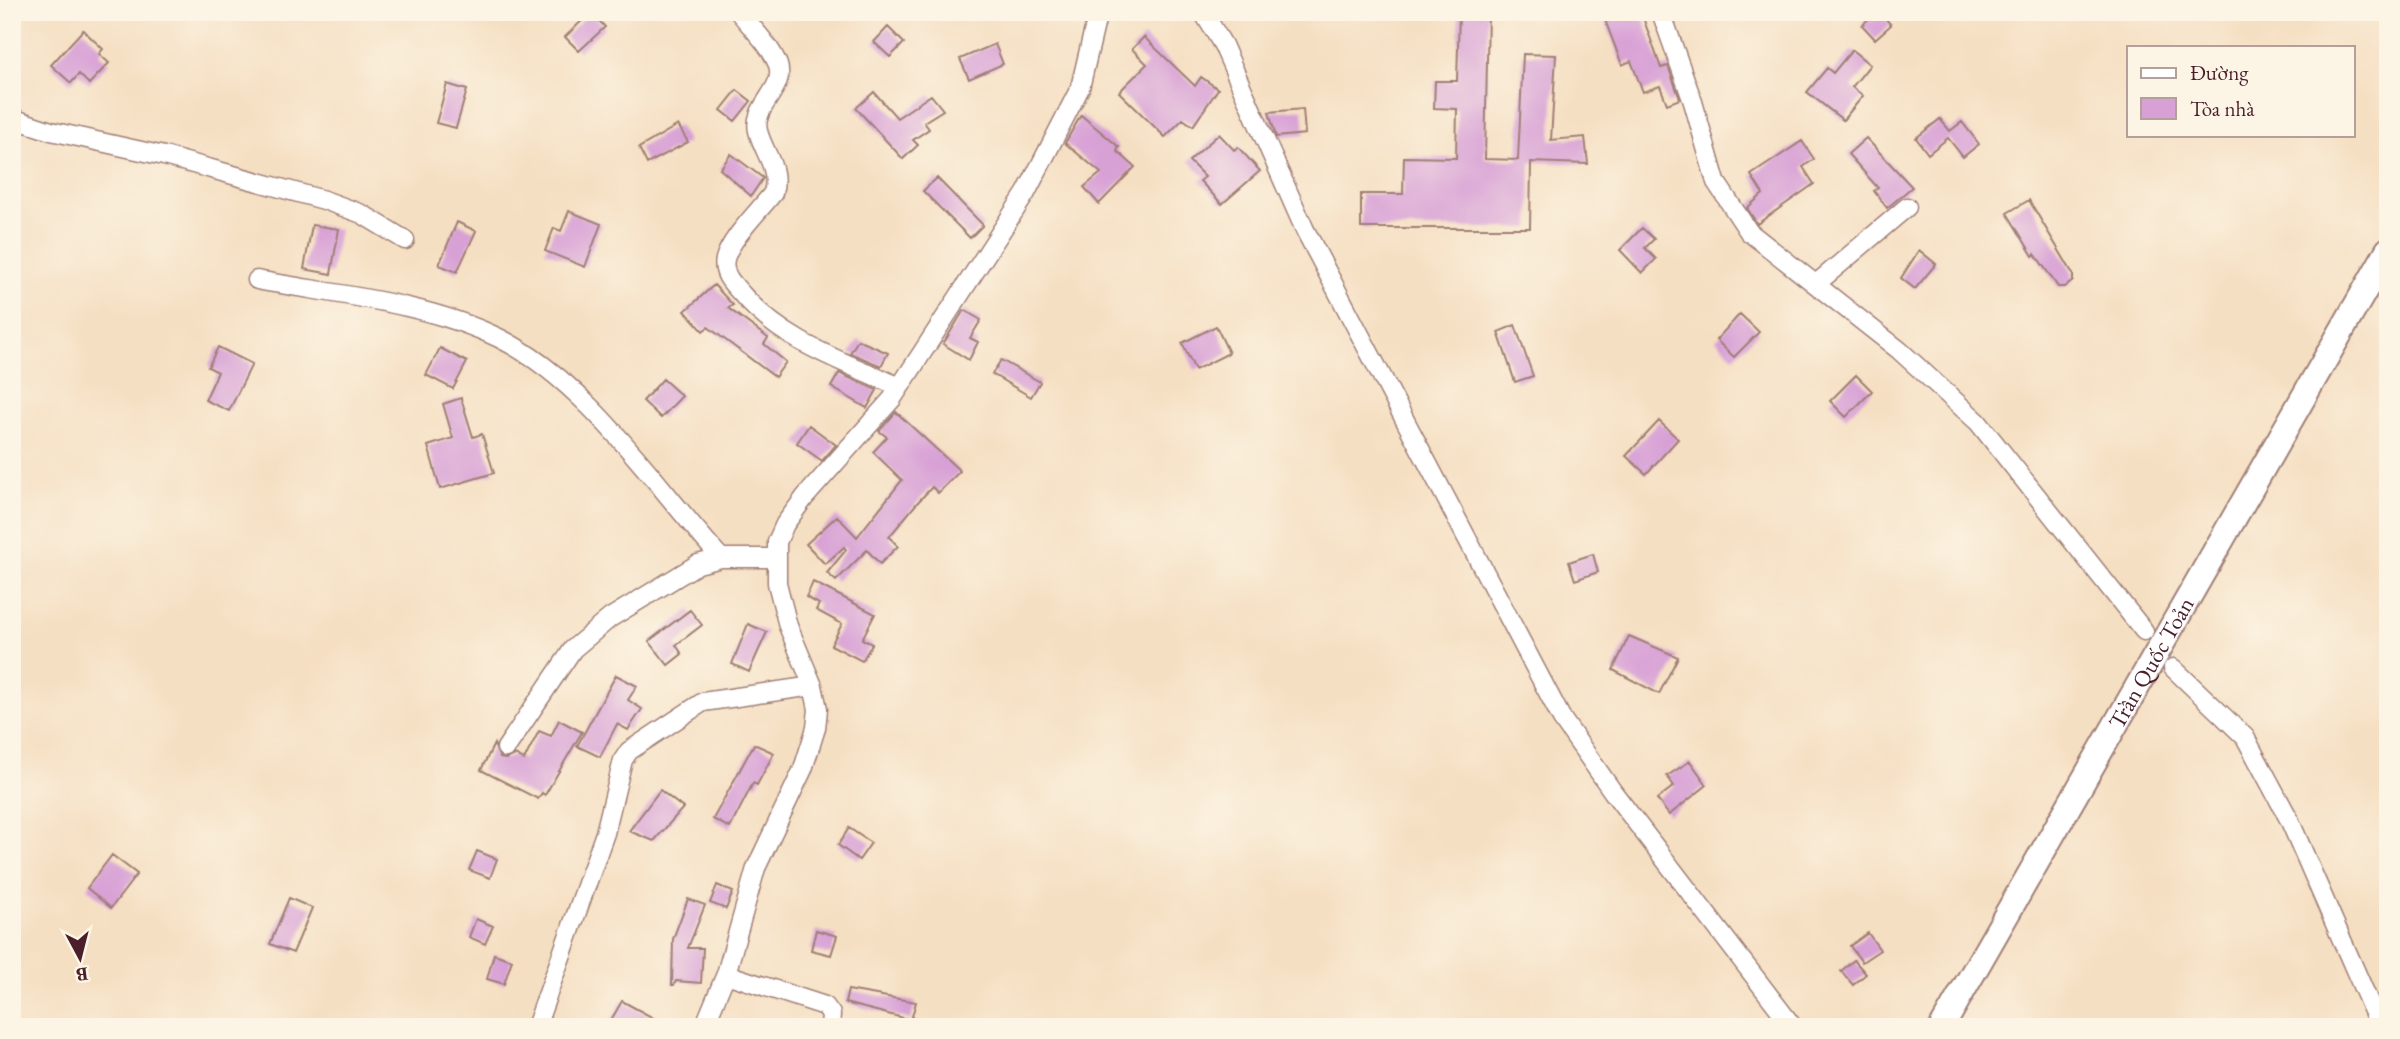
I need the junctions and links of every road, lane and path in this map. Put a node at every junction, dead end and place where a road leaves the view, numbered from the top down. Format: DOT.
graph roads {
  1 [pos="739,12"];
  2 [pos="1098,12"];
  3 [pos="1203,12"];
  4 [pos="1661,12"];
  5 [pos="12,118"];
  6 [pos="1907,207"];
  7 [pos="405,240"];
  8 [pos="2388,250"];
  9 [pos="257,280"];
  10 [pos="1816,284"];
  11 [pos="900,387"];
  12 [pos="721,558"];
  13 [pos="775,558"];
  14 [pos="2144,631"];
  15 [pos="2173,667"];
  16 [pos="813,686"];
  17 [pos="506,748"];
  18 [pos="726,974"];
  19 [pos="536,1027"];
  20 [pos="704,1027"];
  21 [pos="830,1027"];
  22 [pos="1793,1027"];
  23 [pos="1942,1027"];
  24 [pos="2380,1027"];
  1 -- 11 [label="street"];
  2 -- 11 [label="street"];
  3 -- 22 [label="street"];
  4 -- 10 [label="street"];
  5 -- 7 [label="street"];
  6 -- 10 [label="street"];
  8 -- 23 [label="main road, Trần Quốc Toản"];
  9 -- 12 [label="street"];
  10 -- 14 [label="street"];
  11 -- 13 [label="street"];
  12 -- 13 [label="street"];
  12 -- 17 [label="street"];
  13 -- 16 [label="street"];
  15 -- 24 [label="street"];
  16 -- 18 [label="street"];
  16 -- 19 [label="street"];
  18 -- 20 [label="street"];
  18 -- 21 [label="street"];
}
